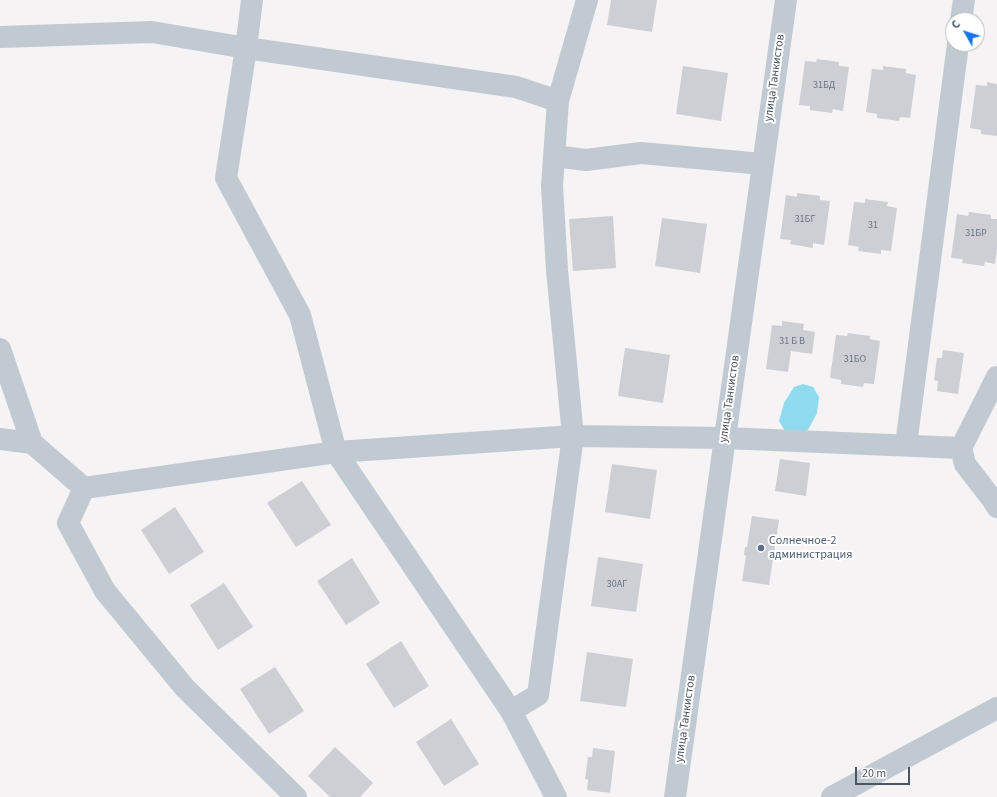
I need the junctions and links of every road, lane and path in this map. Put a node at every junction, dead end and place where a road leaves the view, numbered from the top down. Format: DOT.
graph roads {
  1 [pos="252,0"];
  2 [pos="586,0"];
  3 [pos="786,0"];
  4 [pos="964,0"];
  5 [pos="962,12"];
  6 [pos="0,36"];
  7 [pos="246,48"];
  8 [pos="957,52"];
  9 [pos="558,101"];
  10 [pos="554,156"];
  11 [pos="763,164"];
  12 [pos="0,349"];
  13 [pos="997,377"];
  14 [pos="573,436"];
  15 [pos="725,438"];
  16 [pos="0,439"];
  17 [pos="32,443"];
  18 [pos="906,446"];
  19 [pos="961,448"];
  20 [pos="336,452"];
  21 [pos="84,488"];
  22 [pos="997,507"];
  23 [pos="997,708"];
  24 [pos="511,711"];
  25 [pos="296,797"];
  26 [pos="556,797"];
  27 [pos="675,797"];
  28 [pos="832,797"];
  1 -- 7 [label="street"];
  2 -- 9 [label="street"];
  3 -- 11 [label="street, улица Танкистов"];
  4 -- 5 [label="street"];
  6 -- 7 [label="street"];
  7 -- 9 [label="street"];
  7 -- 20 [label="street"];
  8 -- 18 [label="street"];
  9 -- 10 [label="street"];
  10 -- 11 [label="street"];
  10 -- 14 [label="street"];
  11 -- 15 [label="street, улица Танкистов"];
  12 -- 17 [label="street"];
  13 -- 19 [label="street"];
  14 -- 15 [label="street"];
  14 -- 20 [label="street"];
  14 -- 24 [label="street"];
  15 -- 18 [label="street"];
  15 -- 27 [label="street, улица Танкистов"];
  16 -- 17 [label="street"];
  17 -- 21 [label="street"];
  18 -- 19 [label="street"];
  19 -- 22 [label="street"];
  20 -- 21 [label="street"];
  20 -- 24 [label="street"];
  21 -- 25 [label="street"];
  23 -- 28 [label="street"];
  24 -- 26 [label="street"];
}
